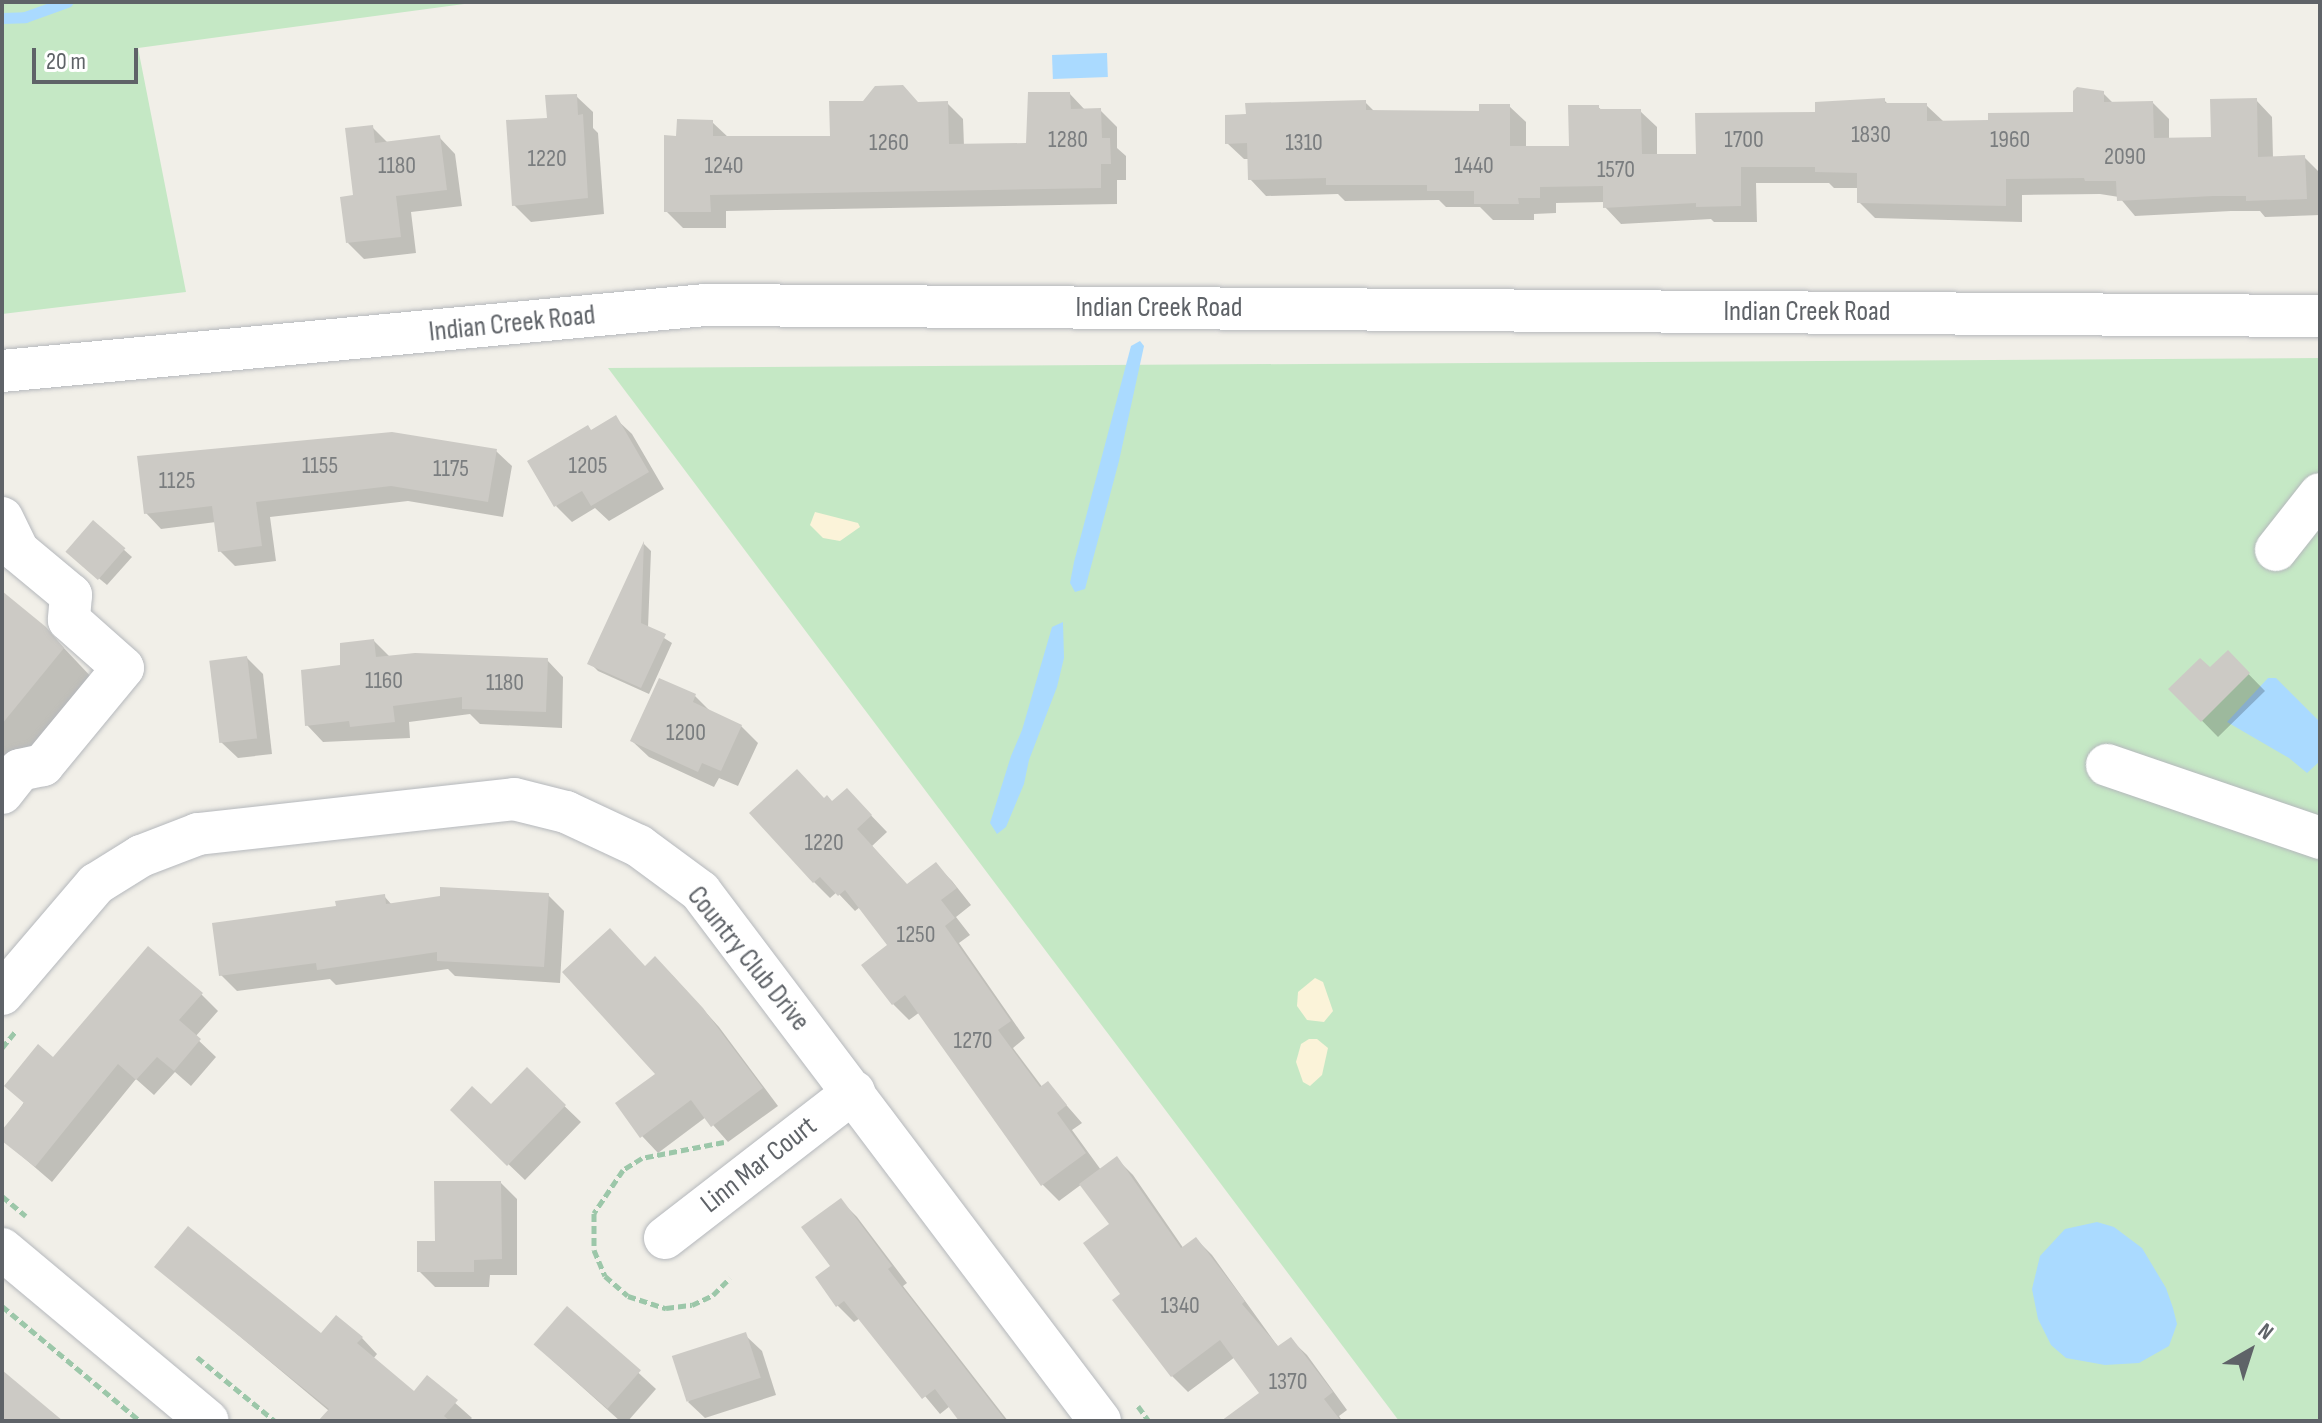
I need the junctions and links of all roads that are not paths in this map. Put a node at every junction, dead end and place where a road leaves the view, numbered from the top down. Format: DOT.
graph roads {
  1 [pos="2316,327"];
  2 [pos="2,371"];
  3 [pos="2320,494"];
  4 [pos="2,518"];
  5 [pos="2276,550"];
  6 [pos="2107,765"];
  7 [pos="2,793"];
  8 [pos="2320,838"];
  9 [pos="9,994"];
  10 [pos="854,1092"];
  11 [pos="665,1238"];
  12 [pos="2,1249"];
  13 [pos="208,1421"];
  14 [pos="1100,1421"];
  1 -- 2 [label="street, Indian Creek Road"];
  3 -- 5 [label="street"];
  4 -- 7 [label="street"];
  6 -- 8 [label="street"];
  9 -- 10 [label="street, Country Club Drive"];
  10 -- 11 [label="street, Linn Mar Court"];
  10 -- 14 [label="street, Country Club Drive"];
  12 -- 13 [label="street"];
}
